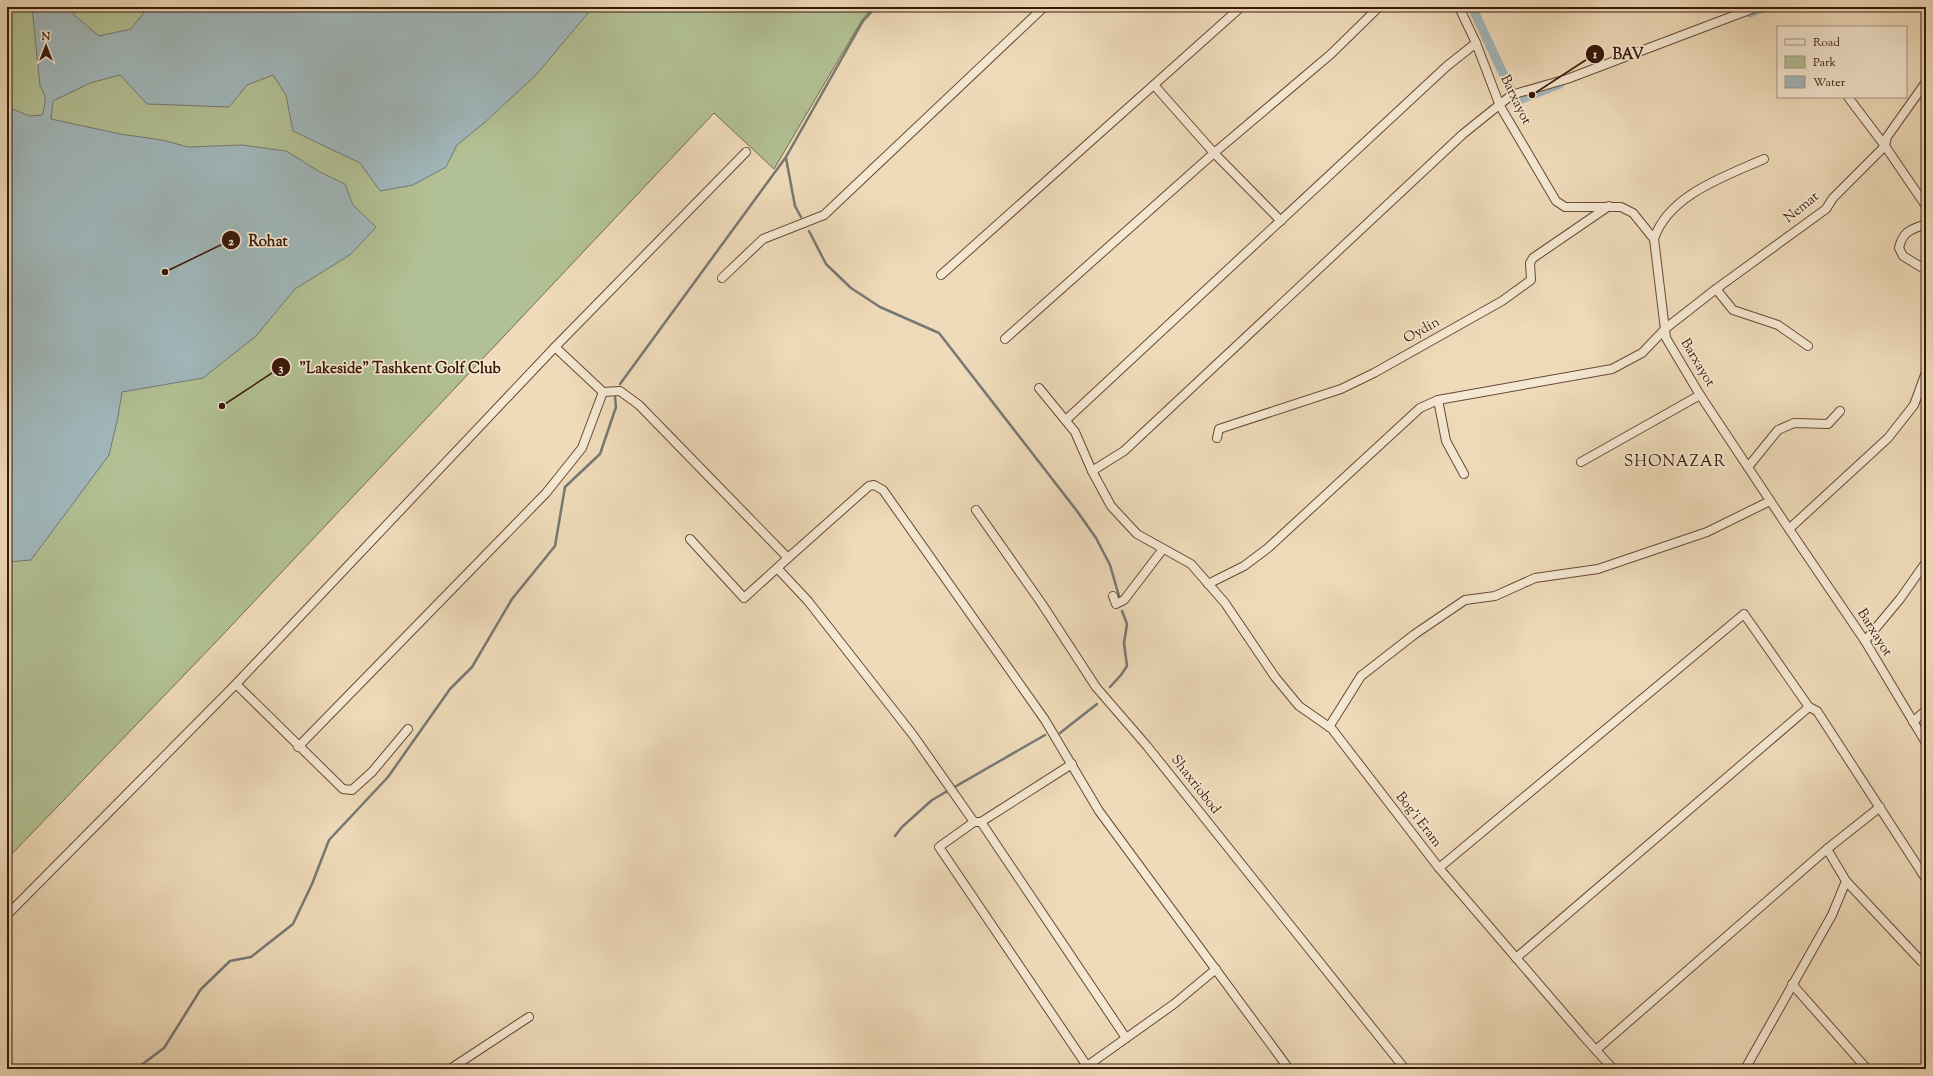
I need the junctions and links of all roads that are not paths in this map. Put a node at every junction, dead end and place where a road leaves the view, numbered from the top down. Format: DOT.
graph roads {
  1 [pos="1044,7"];
  2 [pos="1241,7"];
  3 [pos="1379,7"];
  4 [pos="1459,7"];
  5 [pos="1757,7"];
  6 [pos="1476,42"];
  7 [pos="1926,82"];
  8 [pos="1154,85"];
  9 [pos="1849,98"];
  10 [pos="1500,106"];
  11 [pos="1885,146"];
  12 [pos="746,152"];
  13 [pos="1214,153"];
  14 [pos="1764,159"];
  15 [pos="1610,206"];
  16 [pos="1926,206"];
  17 [pos="1281,221"];
  18 [pos="1926,224"];
  19 [pos="1654,239"];
  20 [pos="1926,270"];
  21 [pos="942,275"];
  22 [pos="722,278"];
  23 [pos="1716,289"];
  24 [pos="1666,328"];
  25 [pos="1005,339"];
  26 [pos="1808,346"];
  27 [pos="555,347"];
  28 [pos="1926,372"];
  29 [pos="1039,388"];
  30 [pos="1923,389"];
  31 [pos="603,392"];
  32 [pos="1700,395"];
  33 [pos="1438,400"];
  34 [pos="1840,411"];
  35 [pos="1067,419"];
  36 [pos="1217,438"];
  37 [pos="1581,462"];
  38 [pos="1748,468"];
  39 [pos="1092,471"];
  40 [pos="1464,474"];
  41 [pos="1770,501"];
  42 [pos="976,510"];
  43 [pos="1788,529"];
  44 [pos="690,539"];
  45 [pos="1164,549"];
  46 [pos="788,558"];
  47 [pos="1926,562"];
  48 [pos="778,569"];
  49 [pos="1208,584"];
  50 [pos="1113,596"];
  51 [pos="1865,641"];
  52 [pos="236,684"];
  53 [pos="1809,707"];
  54 [pos="1926,710"];
  55 [pos="1913,722"];
  56 [pos="1329,727"];
  57 [pos="408,729"];
  58 [pos="1926,743"];
  59 [pos="298,747"];
  60 [pos="1072,764"];
  61 [pos="1880,807"];
  62 [pos="978,822"];
  63 [pos="1827,849"];
  64 [pos="1439,868"];
  65 [pos="1926,879"];
  66 [pos="1846,881"];
  67 [pos="7,915"];
  68 [pos="1516,958"];
  69 [pos="1921,961"];
  70 [pos="1216,969"];
  71 [pos="1792,984"];
  72 [pos="529,1017"];
  73 [pos="1126,1038"];
  74 [pos="1596,1050"];
  75 [pos="450,1069"];
  76 [pos="1289,1069"];
  77 [pos="1405,1069"];
  78 [pos="1613,1069"];
  79 [pos="1745,1069"];
  80 [pos="1867,1069"];
  1 -- 22 [label="street"];
  2 -- 8 [label="street"];
  3 -- 13 [label="street"];
  4 -- 6 [label="street, Barxayot"];
  5 -- 10 [label="street"];
  6 -- 10 [label="street, Barxayot"];
  6 -- 17 [label="street"];
  7 -- 11 [label="street, Nemat"];
  8 -- 13 [label="street"];
  8 -- 21 [label="street"];
  9 -- 11 [label="street"];
  10 -- 15 [label="street, Barxayot"];
  10 -- 39 [label="street"];
  11 -- 16 [label="street"];
  11 -- 23 [label="street, Nemat"];
  12 -- 27 [label="street"];
  13 -- 17 [label="street"];
  13 -- 25 [label="street"];
  14 -- 19 [label="street"];
  15 -- 19 [label="street, Barxayot"];
  15 -- 36 [label="street, Oydin"];
  17 -- 35 [label="street"];
  18 -- 20 [label="street"];
  19 -- 24 [label="street, Barxayot"];
  23 -- 24 [label="street, Nemat"];
  23 -- 26 [label="street"];
  24 -- 32 [label="street, Barxayot"];
  24 -- 33 [label="street, Nemat"];
  27 -- 31 [label="street"];
  27 -- 52 [label="street"];
  28 -- 30 [label="street"];
  29 -- 35 [label="street, Bog'i Eram"];
  30 -- 43 [label="street"];
  31 -- 46 [label="street"];
  31 -- 59 [label="street"];
  32 -- 37 [label="street"];
  32 -- 38 [label="street, Barxayot"];
  33 -- 40 [label="street"];
  33 -- 49 [label="street, Nemat"];
  34 -- 38 [label="street"];
  35 -- 39 [label="street, Bog'i Eram"];
  38 -- 41 [label="street, Barxayot"];
  39 -- 45 [label="street, Bog'i Eram"];
  41 -- 43 [label="street, Barxayot"];
  41 -- 56 [label="street"];
  42 -- 77 [label="street, Shaxriobod"];
  43 -- 51 [label="street, Barxayot"];
  44 -- 48 [label="street"];
  45 -- 49 [label="street, Bog'i Eram"];
  45 -- 50 [label="street"];
  46 -- 48 [label="street"];
  46 -- 60 [label="street"];
  47 -- 51 [label="street"];
  48 -- 62 [label="street"];
  49 -- 56 [label="street, Bog'i Eram"];
  51 -- 55 [label="street, Barxayot"];
  52 -- 59 [label="street"];
  52 -- 67 [label="street"];
  53 -- 61 [label="street"];
  53 -- 64 [label="street"];
  53 -- 68 [label="street"];
  54 -- 55 [label="street"];
  55 -- 58 [label="street, Barxayot"];
  56 -- 64 [label="street, Bog'i Eram"];
  57 -- 59 [label="street"];
  60 -- 62 [label="street"];
  60 -- 70 [label="street"];
  61 -- 63 [label="street"];
  61 -- 65 [label="street"];
  62 -- 73 [label="street"];
  62 -- 73 [label="street"];
  63 -- 66 [label="street"];
  63 -- 74 [label="street"];
  64 -- 68 [label="street, Bog'i Eram"];
  66 -- 69 [label="street"];
  66 -- 71 [label="street"];
  68 -- 74 [label="street, Bog'i Eram"];
  70 -- 73 [label="street"];
  70 -- 76 [label="street"];
  71 -- 79 [label="street"];
  71 -- 80 [label="street"];
  72 -- 75 [label="street"];
  74 -- 78 [label="street, Bog'i Eram"];
}
